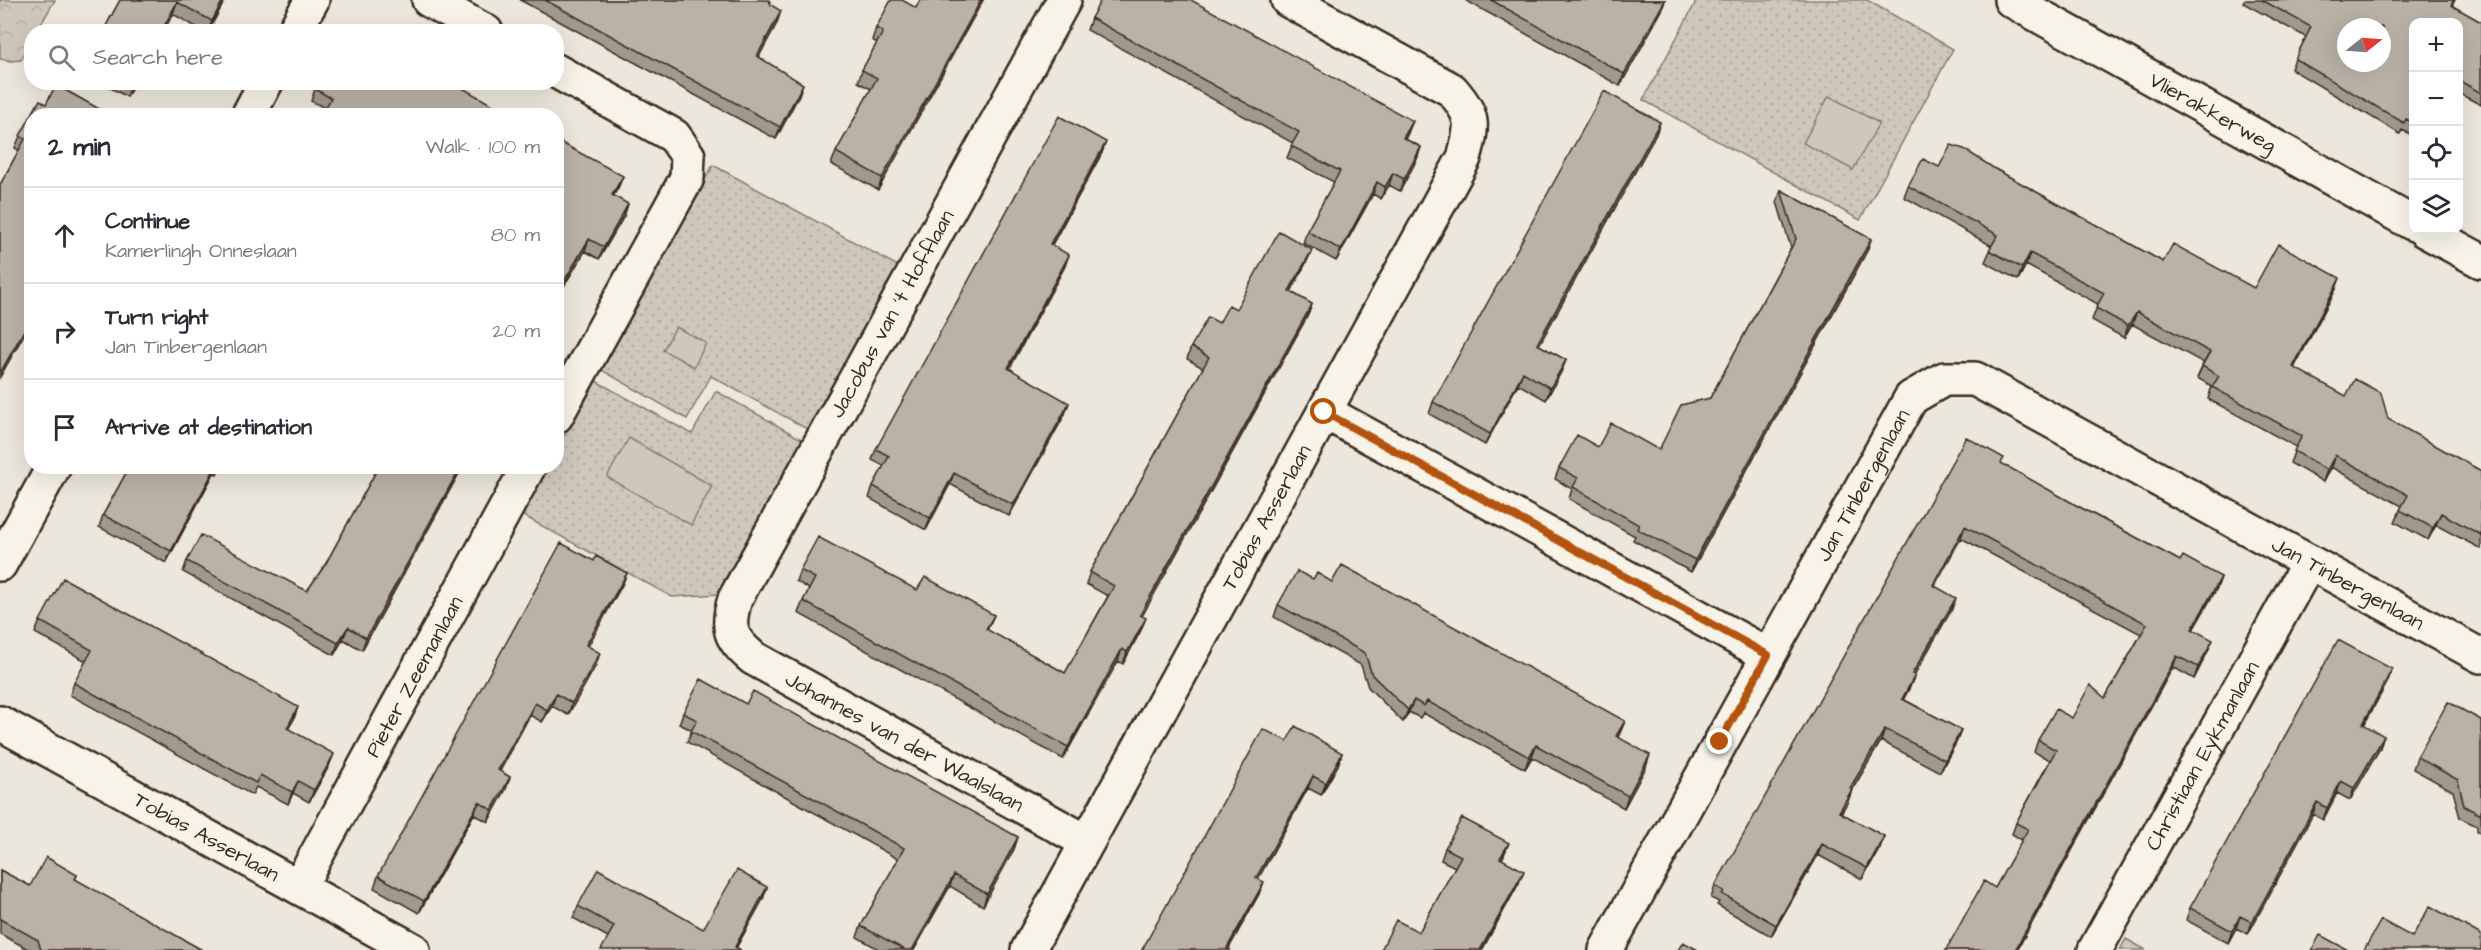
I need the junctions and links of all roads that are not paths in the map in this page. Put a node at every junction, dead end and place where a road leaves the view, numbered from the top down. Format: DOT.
graph roads {
  1 [pos="312,0"];
  2 [pos="429,0"];
  3 [pos="1064,0"];
  4 [pos="1288,0"];
  5 [pos="2011,0"];
  6 [pos="298,24"];
  7 [pos="472,24"];
  8 [pos="564,75"];
  9 [pos="262,90"];
  10 [pos="252,108"];
  11 [pos="2409,221"];
  12 [pos="2431,234"];
  13 [pos="2481,261"];
  14 [pos="564,401"];
  15 [pos="1324,412"];
  16 [pos="50,474"];
  17 [pos="525,474"];
  18 [pos="2309,562"];
  19 [pos="0,564"];
  20 [pos="731,631"];
  21 [pos="1768,655"];
  22 [pos="2481,656"];
  23 [pos="0,723"];
  24 [pos="1087,843"];
  25 [pos="299,887"];
  26 [pos="413,950"];
  27 [pos="1029,950"];
  28 [pos="1606,950"];
  29 [pos="2095,950"];
  1 -- 6 [label="street"];
  2 -- 7 [label="street"];
  3 -- 20 [label="street, Jacobus van 't Hofflaan"];
  4 -- 15 [label="street, Tobias Asserlaan"];
  5 -- 11 [label="street, Vlierakkerweg"];
  8 -- 14 [label="street"];
  9 -- 10 [label="street"];
  12 -- 13 [label="street"];
  15 -- 21 [label="street"];
  15 -- 24 [label="street, Tobias Asserlaan"];
  16 -- 19 [label="street"];
  17 -- 25 [label="street, Pieter Zeemanlaan"];
  18 -- 21 [label="street, Jan Tinbergenlaan"];
  18 -- 22 [label="street, Jan Tinbergenlaan"];
  18 -- 29 [label="street, Christiaan Eykmanlaan"];
  20 -- 24 [label="street, Johannes van der Waalslaan"];
  21 -- 28 [label="street, Jan Tinbergenlaan"];
  23 -- 25 [label="street, Tobias Asserlaan"];
  24 -- 27 [label="street, Tobias Asserlaan"];
  25 -- 26 [label="street, Tobias Asserlaan"];
}
